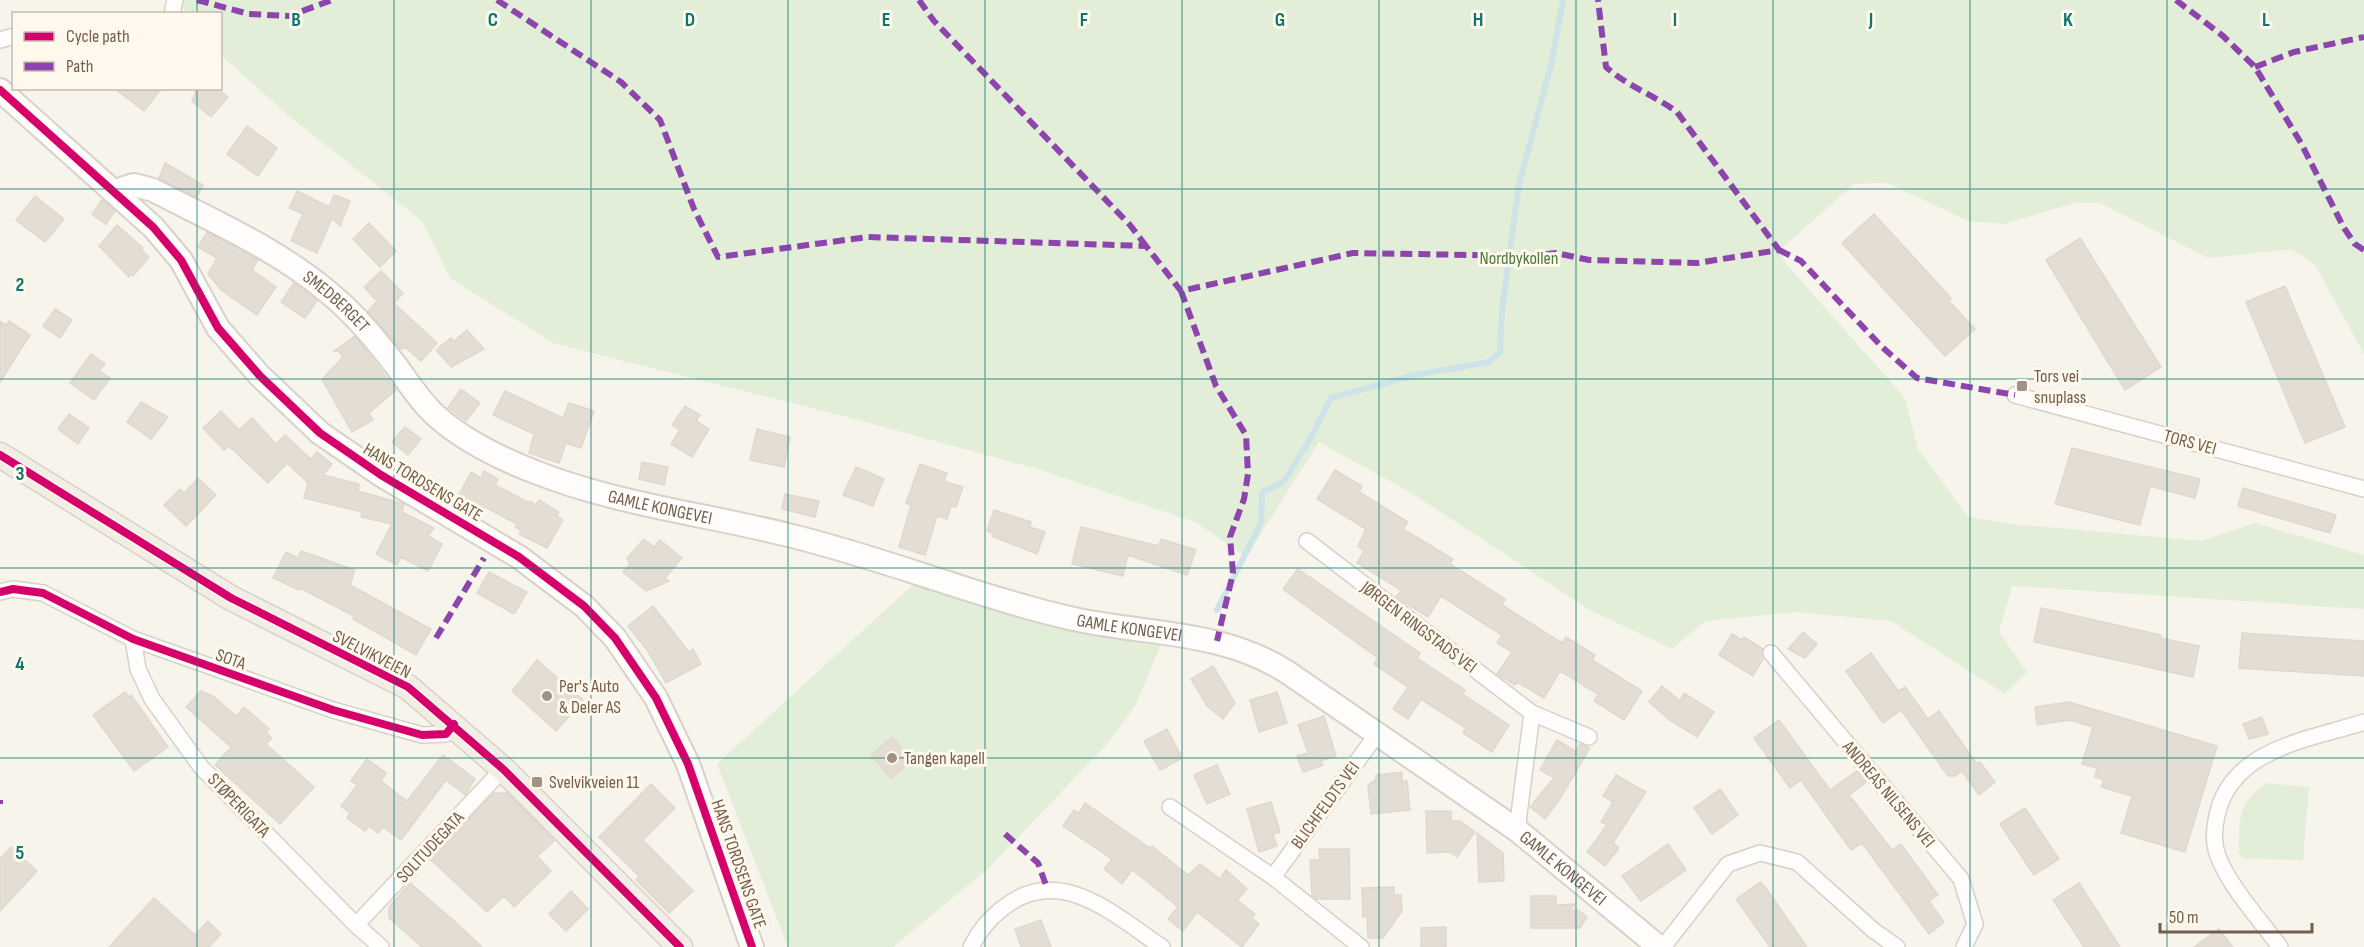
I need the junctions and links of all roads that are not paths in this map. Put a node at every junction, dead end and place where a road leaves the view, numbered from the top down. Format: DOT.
graph roads {
  1 [pos="0,90"];
  2 [pos="115,191"];
  3 [pos="2015,395"];
  4 [pos="0,455"];
  5 [pos="524,468"];
  6 [pos="2364,489"];
  7 [pos="1307,541"];
  8 [pos="0,592"];
  9 [pos="133,639"];
  10 [pos="1771,653"];
  11 [pos="1532,712"];
  12 [pos="2364,722"];
  13 [pos="454,724"];
  14 [pos="1377,734"];
  15 [pos="1589,737"];
  16 [pos="503,769"];
  17 [pos="1170,807"];
  18 [pos="1517,830"];
  19 [pos="1273,877"];
  20 [pos="356,925"];
  21 [pos="381,947"];
  22 [pos="680,947"];
  23 [pos="752,947"];
  24 [pos="971,947"];
  25 [pos="1162,947"];
  26 [pos="1361,947"];
  27 [pos="1661,947"];
  28 [pos="1897,947"];
  29 [pos="1964,947"];
  30 [pos="2280,947"];
  1 -- 2 [label="main road, HANS TORDSENS GATE"];
  2 -- 5 [label="main road, SMEDBERGET"];
  2 -- 23 [label="main road, HANS TORDSENS GATE"];
  3 -- 6 [label="street, TORS VEI"];
  4 -- 13 [label="main road, SVELVIKVEIEN"];
  5 -- 14 [label="main road, GAMLE KONGEVEI"];
  7 -- 11 [label="street, JØRGEN RINGSTADS VEI"];
  8 -- 9 [label="street, SOTA"];
  9 -- 13 [label="street, SOTA"];
  9 -- 20 [label="street, STØPERIGATA"];
  10 -- 29 [label="street, ANDREAS NILSENS VEI"];
  11 -- 15 [label="street, JØRGEN RINGSTADS VEI"];
  11 -- 18 [label="street"];
  12 -- 30 [label="street"];
  13 -- 16 [label="main road, SVELVIKVEIEN"];
  14 -- 18 [label="main road, GAMLE KONGEVEI"];
  14 -- 19 [label="street, BLICHFELDTS VEI"];
  16 -- 20 [label="street, SOLITUDEGATA"];
  16 -- 22 [label="main road, SVELVIKVEIEN"];
  17 -- 19 [label="street"];
  18 -- 27 [label="main road, GAMLE KONGEVEI"];
  19 -- 26 [label="street"];
  20 -- 21 [label="street, STØPERIGATA"];
  24 -- 25 [label="street"];
  27 -- 28 [label="street"];
}
